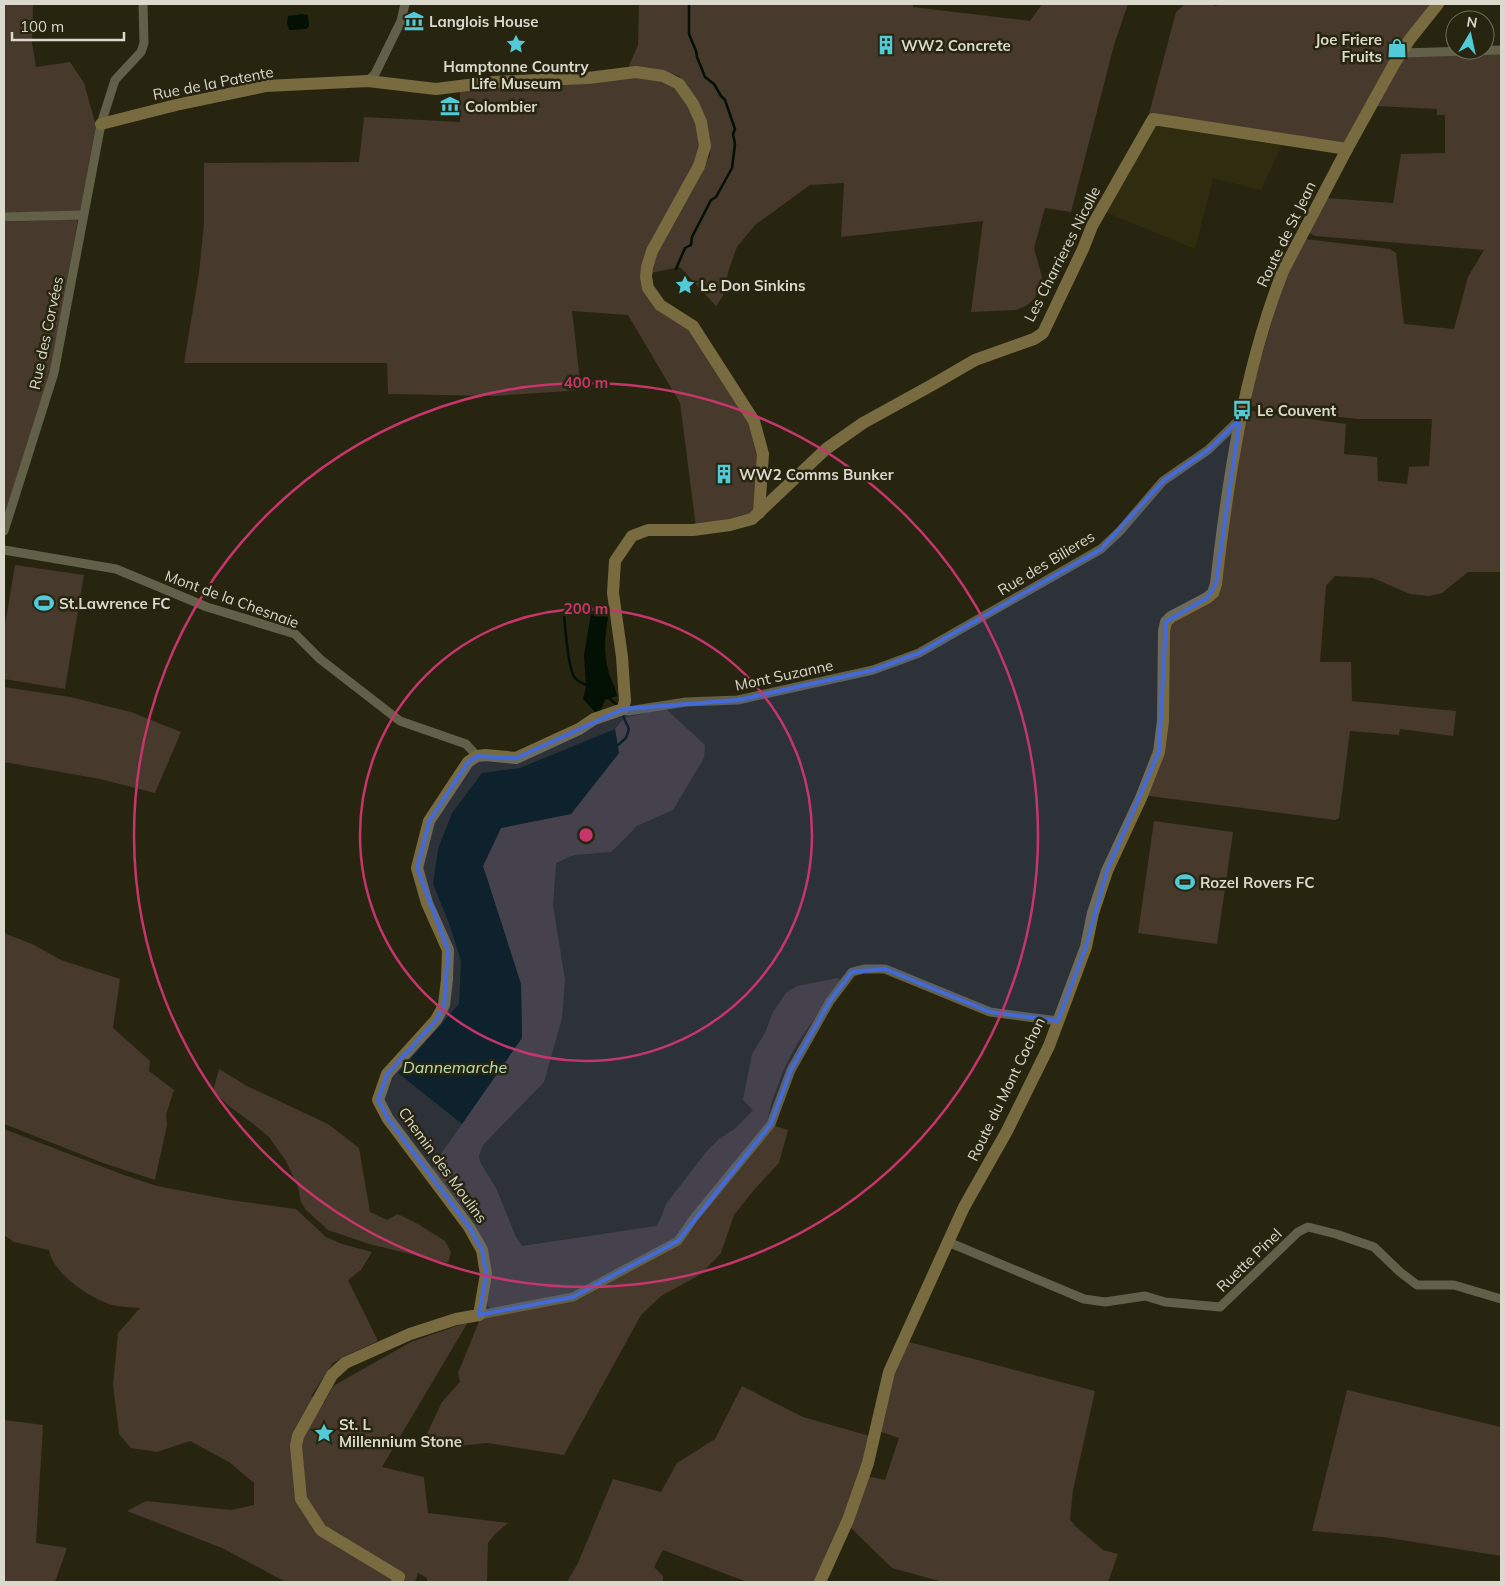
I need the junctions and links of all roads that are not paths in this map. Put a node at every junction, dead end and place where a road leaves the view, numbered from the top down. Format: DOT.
graph roads {
  1 [pos="143,4"];
  2 [pos="405,4"];
  3 [pos="1438,4"];
  4 [pos="1501,50"];
  5 [pos="1402,53"];
  6 [pos="368,81"];
  7 [pos="101,124"];
  8 [pos="1347,149"];
  9 [pos="83,215"];
  10 [pos="4,217"];
  11 [pos="1240,419"];
  12 [pos="758,512"];
  13 [pos="4,531"];
  14 [pos="4,550"];
  15 [pos="1213,593"];
  16 [pos="919,653"];
  17 [pos="623,709"];
  18 [pos="477,756"];
  19 [pos="1058,1021"];
  20 [pos="948,1242"];
  21 [pos="1501,1299"];
  22 [pos="478,1315"];
  23 [pos="398,1582"];
  24 [pos="820,1582"];
  1 -- 7 [label="street"];
  2 -- 6 [label="street"];
  3 -- 5 [label="street, Route de St Jean"];
  4 -- 5 [label="street"];
  5 -- 8 [label="street, Route de St Jean"];
  6 -- 7 [label="street, Rue de la Patente"];
  6 -- 12 [label="street"];
  7 -- 9 [label="street"];
  8 -- 11 [label="street, Route de St Jean"];
  8 -- 12 [label="street, Les Charrieres Nicolle"];
  9 -- 10 [label="street"];
  9 -- 13 [label="street, Rue des Corvées"];
  11 -- 15 [label="street, Route de St Jean"];
  11 -- 16 [label="street, Rue des Bilieres"];
  12 -- 17 [label="street"];
  14 -- 18 [label="street, Mont de la Chesnaie"];
  15 -- 19 [label="street, Route du Mont Cochon"];
  16 -- 17 [label="street, Mont Suzanne"];
  17 -- 18 [label="street"];
  18 -- 22 [label="street, Chemin des Moulins"];
  19 -- 20 [label="street, Route du Mont Cochon"];
  19 -- 22 [label="street"];
  20 -- 21 [label="street, Ruette Pinel"];
  20 -- 24 [label="street, Route du Mont Cochon"];
  22 -- 23 [label="street"];
}
